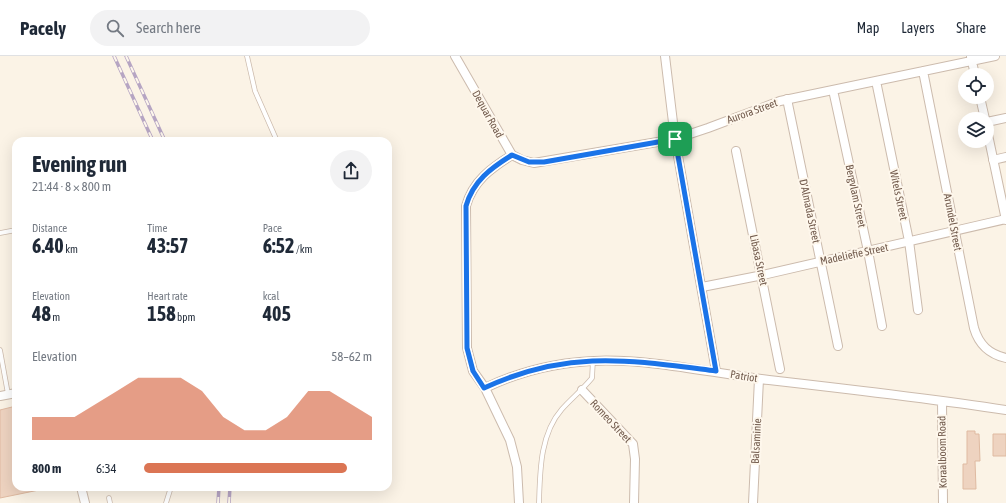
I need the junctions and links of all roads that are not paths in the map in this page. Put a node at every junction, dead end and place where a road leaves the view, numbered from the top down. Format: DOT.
graph roads {
  1 [pos="247,56"];
  2 [pos="455,56"];
  3 [pos="665,56"];
  4 [pos="995,56"];
  5 [pos="972,58"];
  6 [pos="974,68"];
  7 [pos="923,71"];
  8 [pos="876,81"];
  9 [pos="833,90"];
  10 [pos="787,99"];
  11 [pos="1006,118"];
  12 [pos="994,121"];
  13 [pos="276,137"];
  14 [pos="675,139"];
  15 [pos="991,148"];
  16 [pos="736,151"];
  17 [pos="512,155"];
  18 [pos="1006,157"];
  19 [pos="993,160"];
  20 [pos="1006,220"];
  21 [pos="12,231"];
  22 [pos="955,231"];
  23 [pos="0,233"];
  24 [pos="909,242"];
  25 [pos="868,251"];
  26 [pos="821,261"];
  27 [pos="763,275"];
  28 [pos="702,287"];
  29 [pos="918,310"];
  30 [pos="882,326"];
  31 [pos="838,346"];
  32 [pos="0,350"];
  33 [pos="1006,358"];
  34 [pos="593,360"];
  35 [pos="780,369"];
  36 [pos="716,371"];
  37 [pos="759,378"];
  38 [pos="484,388"];
  39 [pos="582,390"];
  40 [pos="8,394"];
  41 [pos="942,401"];
  42 [pos="1006,410"];
  43 [pos="82,491"];
  44 [pos="170,491"];
  45 [pos="109,498"];
  46 [pos="85,503"];
  47 [pos="110,503"];
  48 [pos="166,503"];
  49 [pos="519,503"];
  50 [pos="539,503"];
  51 [pos="634,503"];
  52 [pos="752,503"];
  53 [pos="943,503"];
  1 -- 13 [label="lane"];
  2 -- 17 [label="street, Dequar Road"];
  3 -- 14 [label="street"];
  4 -- 5 [label="street, Aurora Street"];
  5 -- 6 [label="street"];
  5 -- 7 [label="street, Aurora Street"];
  7 -- 8 [label="street, Aurora Street"];
  7 -- 22 [label="street, Arundel Street"];
  8 -- 9 [label="street, Aurora Street"];
  8 -- 24 [label="street, Witels Street"];
  9 -- 10 [label="street, Aurora Street"];
  9 -- 25 [label="street, Bergvlam Street"];
  10 -- 14 [label="street, Aurora Street"];
  10 -- 26 [label="street, D'Almada Street"];
  11 -- 12 [label="street"];
  14 -- 17 [label="street, Aurora Street"];
  14 -- 28 [label="street"];
  15 -- 19 [label="street"];
  16 -- 27 [label="street, Libasa Street"];
  17 -- 38 [label="street"];
  18 -- 19 [label="street"];
  19 -- 20 [label="street"];
  20 -- 22 [label="street, Madeliefie Street"];
  21 -- 23 [label="lane"];
  22 -- 24 [label="street, Madeliefie Street"];
  22 -- 33 [label="street, Arundel Street"];
  24 -- 25 [label="street, Madeliefie Street"];
  24 -- 29 [label="street, Witels Street"];
  25 -- 26 [label="street, Madeliefie Street"];
  25 -- 30 [label="street, Bergvlam Street"];
  26 -- 27 [label="street, Madeliefie Street"];
  26 -- 31 [label="street, D'Almada Street"];
  27 -- 28 [label="street, Madeliefie Street"];
  27 -- 35 [label="street, Libasa Street"];
  28 -- 36 [label="street"];
  32 -- 40 [label="lane"];
  34 -- 36 [label="street, Patriot"];
  34 -- 38 [label="street, Patriot"];
  34 -- 39 [label="lane"];
  36 -- 37 [label="street, Patriot"];
  37 -- 41 [label="street, Patriot"];
  37 -- 52 [label="street, Balsaminie"];
  38 -- 49 [label="street"];
  39 -- 50 [label="lane"];
  39 -- 51 [label="street, Romeo Street"];
  41 -- 42 [label="street, Patriot"];
  41 -- 53 [label="street, Koraalboom Road"];
  43 -- 46 [label="street"];
  44 -- 48 [label="lane"];
  45 -- 47 [label="lane"];
}
